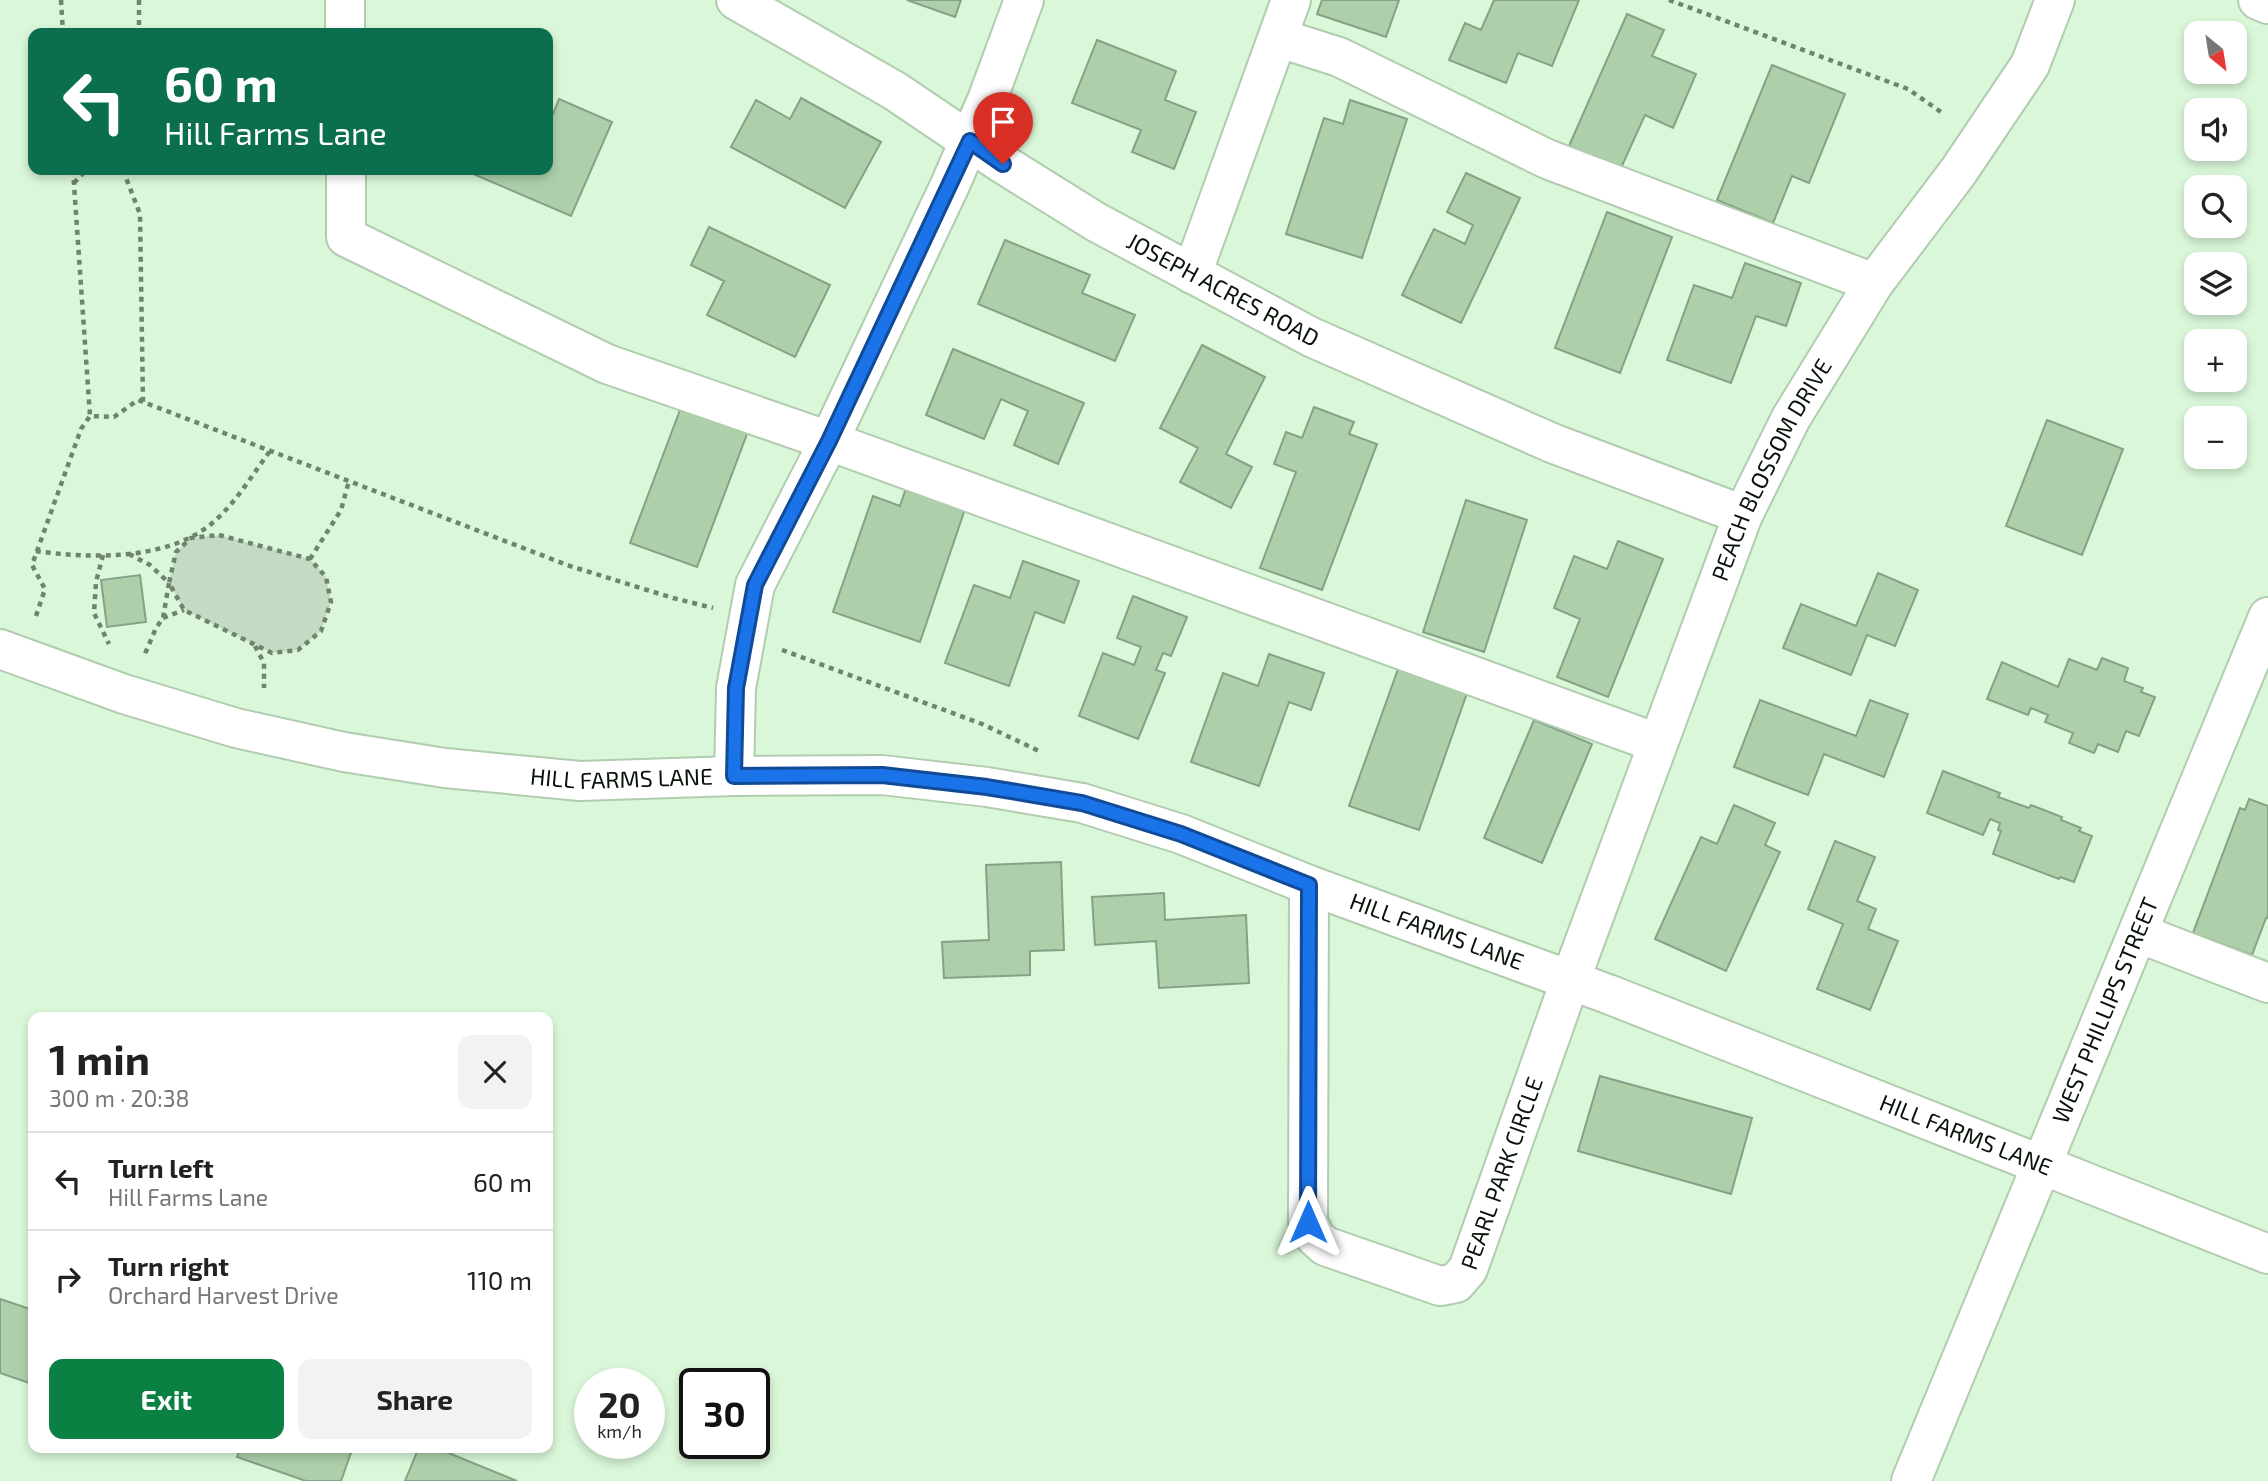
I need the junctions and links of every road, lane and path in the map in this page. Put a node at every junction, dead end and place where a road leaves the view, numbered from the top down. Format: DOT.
graph roads {
  1 [pos="61,0"];
  2 [pos="138,0"];
  3 [pos="345,0"];
  4 [pos="1024,0"];
  5 [pos="1291,0"];
  6 [pos="1669,0"];
  7 [pos="2055,0"];
  8 [pos="2258,0"];
  9 [pos="1676,1"];
  10 [pos="746,2"];
  11 [pos="2268,4"];
  12 [pos="63,28"];
  13 [pos="139,28"];
  14 [pos="345,28"];
  15 [pos="1279,38"];
  16 [pos="1941,112"];
  17 [pos="970,141"];
  18 [pos="73,175"];
  19 [pos="81,175"];
  20 [pos="124,175"];
  21 [pos="346,175"];
  22 [pos="74,183"];
  23 [pos="1192,274"];
  24 [pos="1874,282"];
  25 [pos="143,402"];
  26 [pos="90,416"];
  27 [pos="829,441"];
  28 [pos="270,451"];
  29 [pos="349,481"];
  30 [pos="1743,514"];
  31 [pos="191,538"];
  32 [pos="36,551"];
  33 [pos="128,553"];
  34 [pos="103,555"];
  35 [pos="310,559"];
  36 [pos="169,583"];
  37 [pos="719,609"];
  38 [pos="184,610"];
  39 [pos="36,616"];
  40 [pos="2268,617"];
  41 [pos="163,618"];
  42 [pos="109,644"];
  43 [pos="255,646"];
  44 [pos="771,646"];
  45 [pos="0,649"];
  46 [pos="144,656"];
  47 [pos="264,688"];
  48 [pos="1657,743"];
  49 [pos="1041,752"];
  50 [pos="734,776"];
  51 [pos="1309,885"];
  52 [pos="2138,933"];
  53 [pos="1570,981"];
  54 [pos="2268,983"];
  55 [pos="2042,1164"];
  56 [pos="2268,1254"];
  57 [pos="1911,1481"];
  1 -- 12 [label="path"];
  2 -- 13 [label="path"];
  3 -- 14 [label="street"];
  4 -- 17 [label="street"];
  5 -- 15 [label="street"];
  6 -- 9 [label="path"];
  7 -- 24 [label="street, PEACH BLOSSOM DRIVE"];
  8 -- 11 [label="street"];
  9 -- 16 [label="path"];
  10 -- 17 [label="street, JOSEPH ACRES ROAD"];
  15 -- 23 [label="street"];
  15 -- 24 [label="street"];
  17 -- 23 [label="street, JOSEPH ACRES ROAD"];
  17 -- 27 [label="street"];
  18 -- 22 [label="path"];
  19 -- 22 [label="path"];
  20 -- 25 [label="path"];
  21 -- 27 [label="street"];
  22 -- 26 [label="path"];
  23 -- 30 [label="street, JOSEPH ACRES ROAD"];
  24 -- 30 [label="street, PEACH BLOSSOM DRIVE"];
  25 -- 26 [label="path"];
  25 -- 28 [label="path"];
  26 -- 32 [label="path"];
  27 -- 48 [label="street"];
  27 -- 50 [label="street"];
  28 -- 29 [label="path"];
  28 -- 31 [label="path"];
  29 -- 35 [label="path"];
  29 -- 37 [label="path"];
  30 -- 48 [label="street, PEACH BLOSSOM DRIVE"];
  31 -- 33 [label="path"];
  31 -- 35 [label="path"];
  31 -- 36 [label="path"];
  32 -- 34 [label="path"];
  32 -- 39 [label="path"];
  33 -- 34 [label="path"];
  33 -- 36 [label="path"];
  34 -- 42 [label="path"];
  35 -- 43 [label="path"];
  36 -- 38 [label="path"];
  36 -- 41 [label="path"];
  38 -- 41 [label="path"];
  38 -- 43 [label="path"];
  40 -- 52 [label="street, WEST PHILLIPS STREET"];
  41 -- 46 [label="path"];
  43 -- 47 [label="path"];
  44 -- 49 [label="path"];
  45 -- 50 [label="street, HILL FARMS LANE"];
  48 -- 53 [label="street, PEACH BLOSSOM DRIVE"];
  50 -- 51 [label="street, HILL FARMS LANE"];
  51 -- 53 [label="street, HILL FARMS LANE"];
  51 -- 53 [label="street, PEARL PARK CIRCLE"];
  52 -- 54 [label="street"];
  52 -- 55 [label="street, WEST PHILLIPS STREET"];
  53 -- 55 [label="street, HILL FARMS LANE"];
  55 -- 56 [label="street, HILL FARMS LANE"];
  55 -- 57 [label="street, WEST PHILLIPS STREET"];
}
